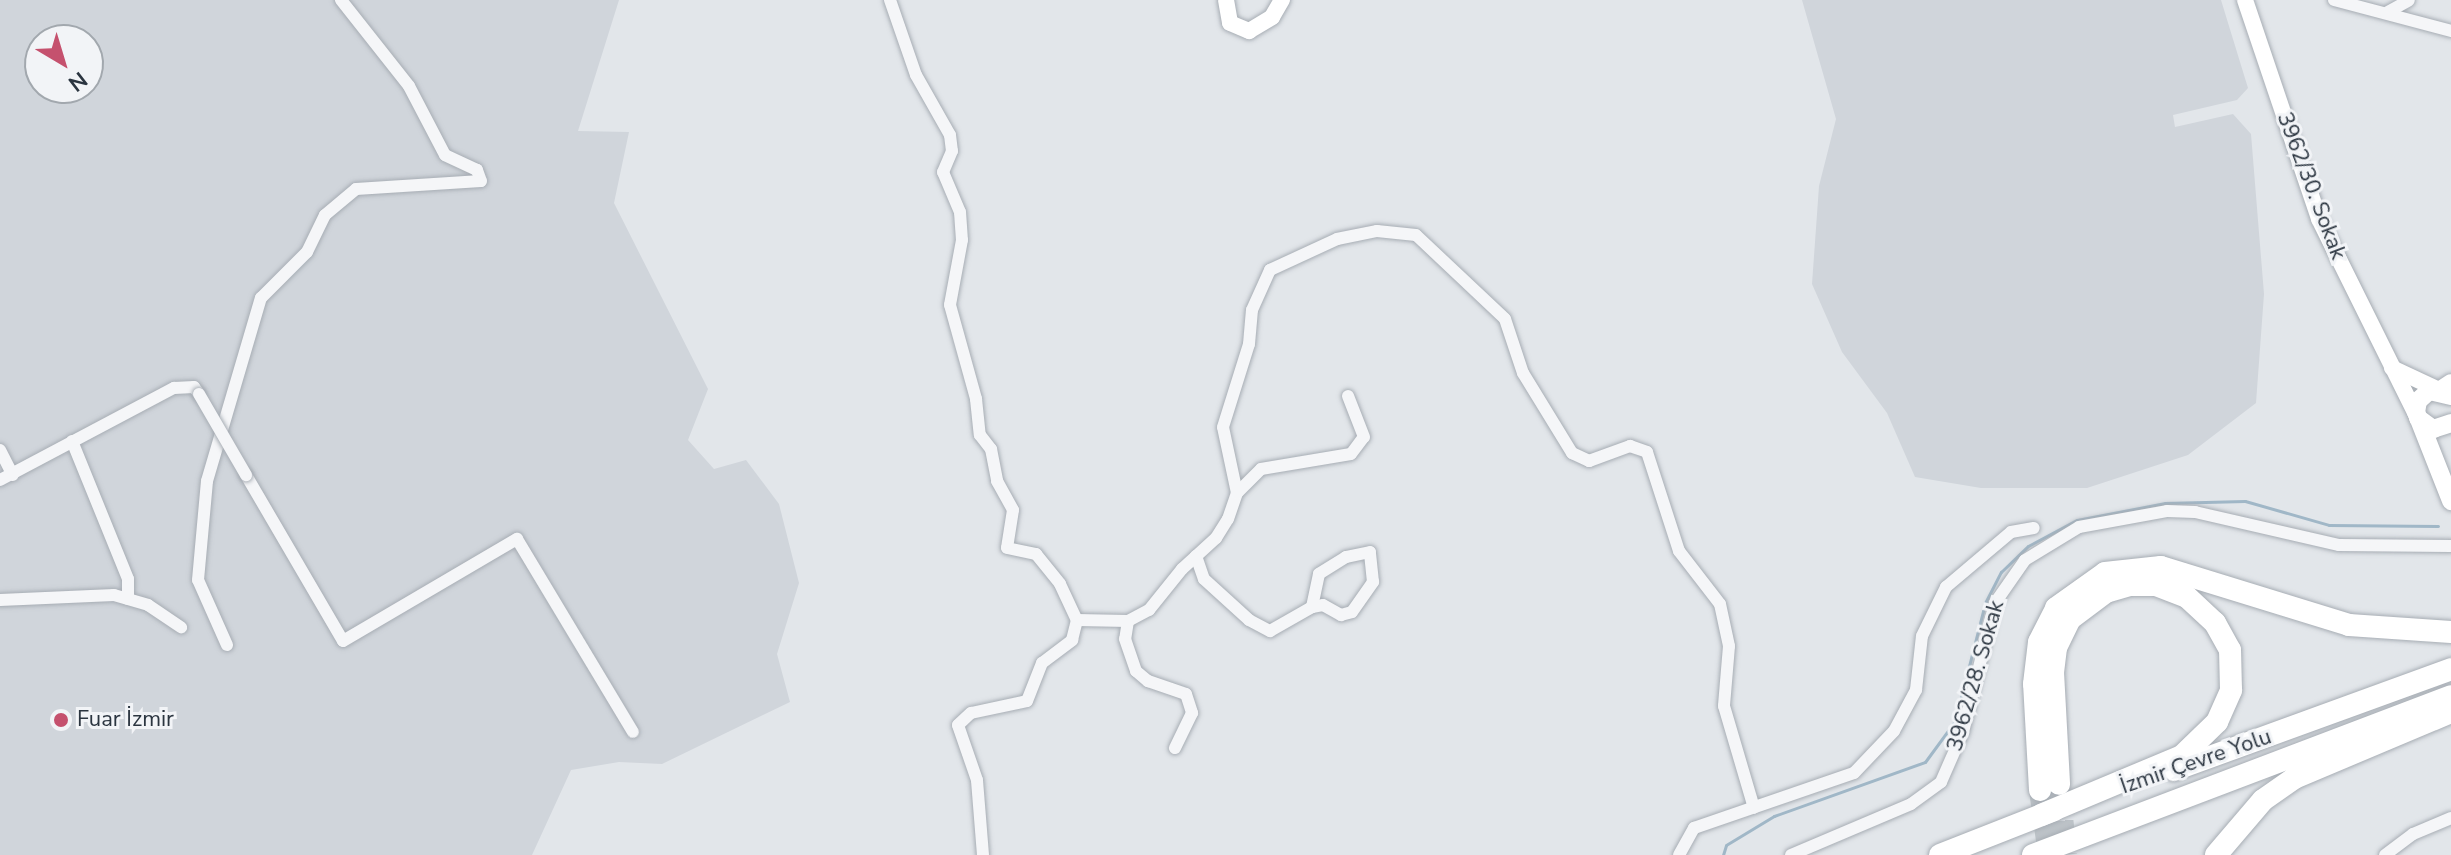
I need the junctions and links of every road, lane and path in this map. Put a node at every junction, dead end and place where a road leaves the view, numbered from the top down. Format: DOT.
graph roads {
  1 [pos="341,0"];
  2 [pos="890,0"];
  3 [pos="1226,0"];
  4 [pos="1282,0"];
  5 [pos="2245,0"];
  6 [pos="2334,0"];
  7 [pos="2409,0"];
  8 [pos="2386,13"];
  9 [pos="2451,31"];
  10 [pos="2390,366"];
  11 [pos="2447,389"];
  12 [pos="1348,396"];
  13 [pos="2418,418"];
  14 [pos="2451,423"];
  15 [pos="72,441"];
  16 [pos="0,450"];
  17 [pos="13,475"];
  18 [pos="0,480"];
  19 [pos="0,487"];
  20 [pos="1237,493"];
  21 [pos="2451,501"];
  22 [pos="2034,528"];
  23 [pos="2451,546"];
  24 [pos="1196,556"];
  25 [pos="128,599"];
  26 [pos="0,600"];
  27 [pos="1312,607"];
  28 [pos="1077,620"];
  29 [pos="1128,621"];
  30 [pos="181,627"];
  31 [pos="2451,632"];
  32 [pos="227,645"];
  33 [pos="2451,669"];
  34 [pos="2451,696"];
  35 [pos="2451,712"];
  36 [pos="633,732"];
  37 [pos="1175,748"];
  38 [pos="1754,808"];
  39 [pos="2041,815"];
  40 [pos="2451,818"];
  41 [pos="983,855"];
  42 [pos="1679,855"];
  43 [pos="1791,855"];
  44 [pos="1940,855"];
  45 [pos="2033,855"];
  46 [pos="2216,855"];
  47 [pos="2385,855"];
  1 -- 32 [label="street"];
  2 -- 28 [label="street"];
  3 -- 4 [label="main road"];
  5 -- 10 [label="main road, 3962/30. Sokak"];
  6 -- 8 [label="street"];
  7 -- 8 [label="street"];
  8 -- 9 [label="street"];
  10 -- 11 [label="main road"];
  10 -- 13 [label="main road, 3962/30. Sokak"];
  11 -- 13 [label="main road"];
  12 -- 20 [label="street"];
  13 -- 14 [label="main road"];
  13 -- 21 [label="main road"];
  15 -- 17 [label="street"];
  15 -- 25 [label="street"];
  15 -- 36 [label="street, bridge"];
  16 -- 17 [label="street"];
  17 -- 18 [label="street"];
  17 -- 19 [label="street"];
  20 -- 24 [label="street"];
  20 -- 38 [label="street"];
  22 -- 38 [label="street"];
  23 -- 43 [label="street, 3962/28. Sokak"];
  24 -- 27 [label="street"];
  24 -- 29 [label="street"];
  25 -- 26 [label="street"];
  25 -- 30 [label="street"];
  27 -- 27 [label="street"];
  28 -- 29 [label="street"];
  28 -- 41 [label="street"];
  29 -- 37 [label="street"];
  31 -- 39 [label="highway"];
  33 -- 39 [label="highway, İzmir Çevre Yolu"];
  34 -- 45 [label="highway, İzmir Çevre Yolu"];
  35 -- 46 [label="highway"];
  38 -- 42 [label="street"];
  39 -- 44 [label="highway, İzmir Çevre Yolu"];
  40 -- 47 [label="street"];
}
